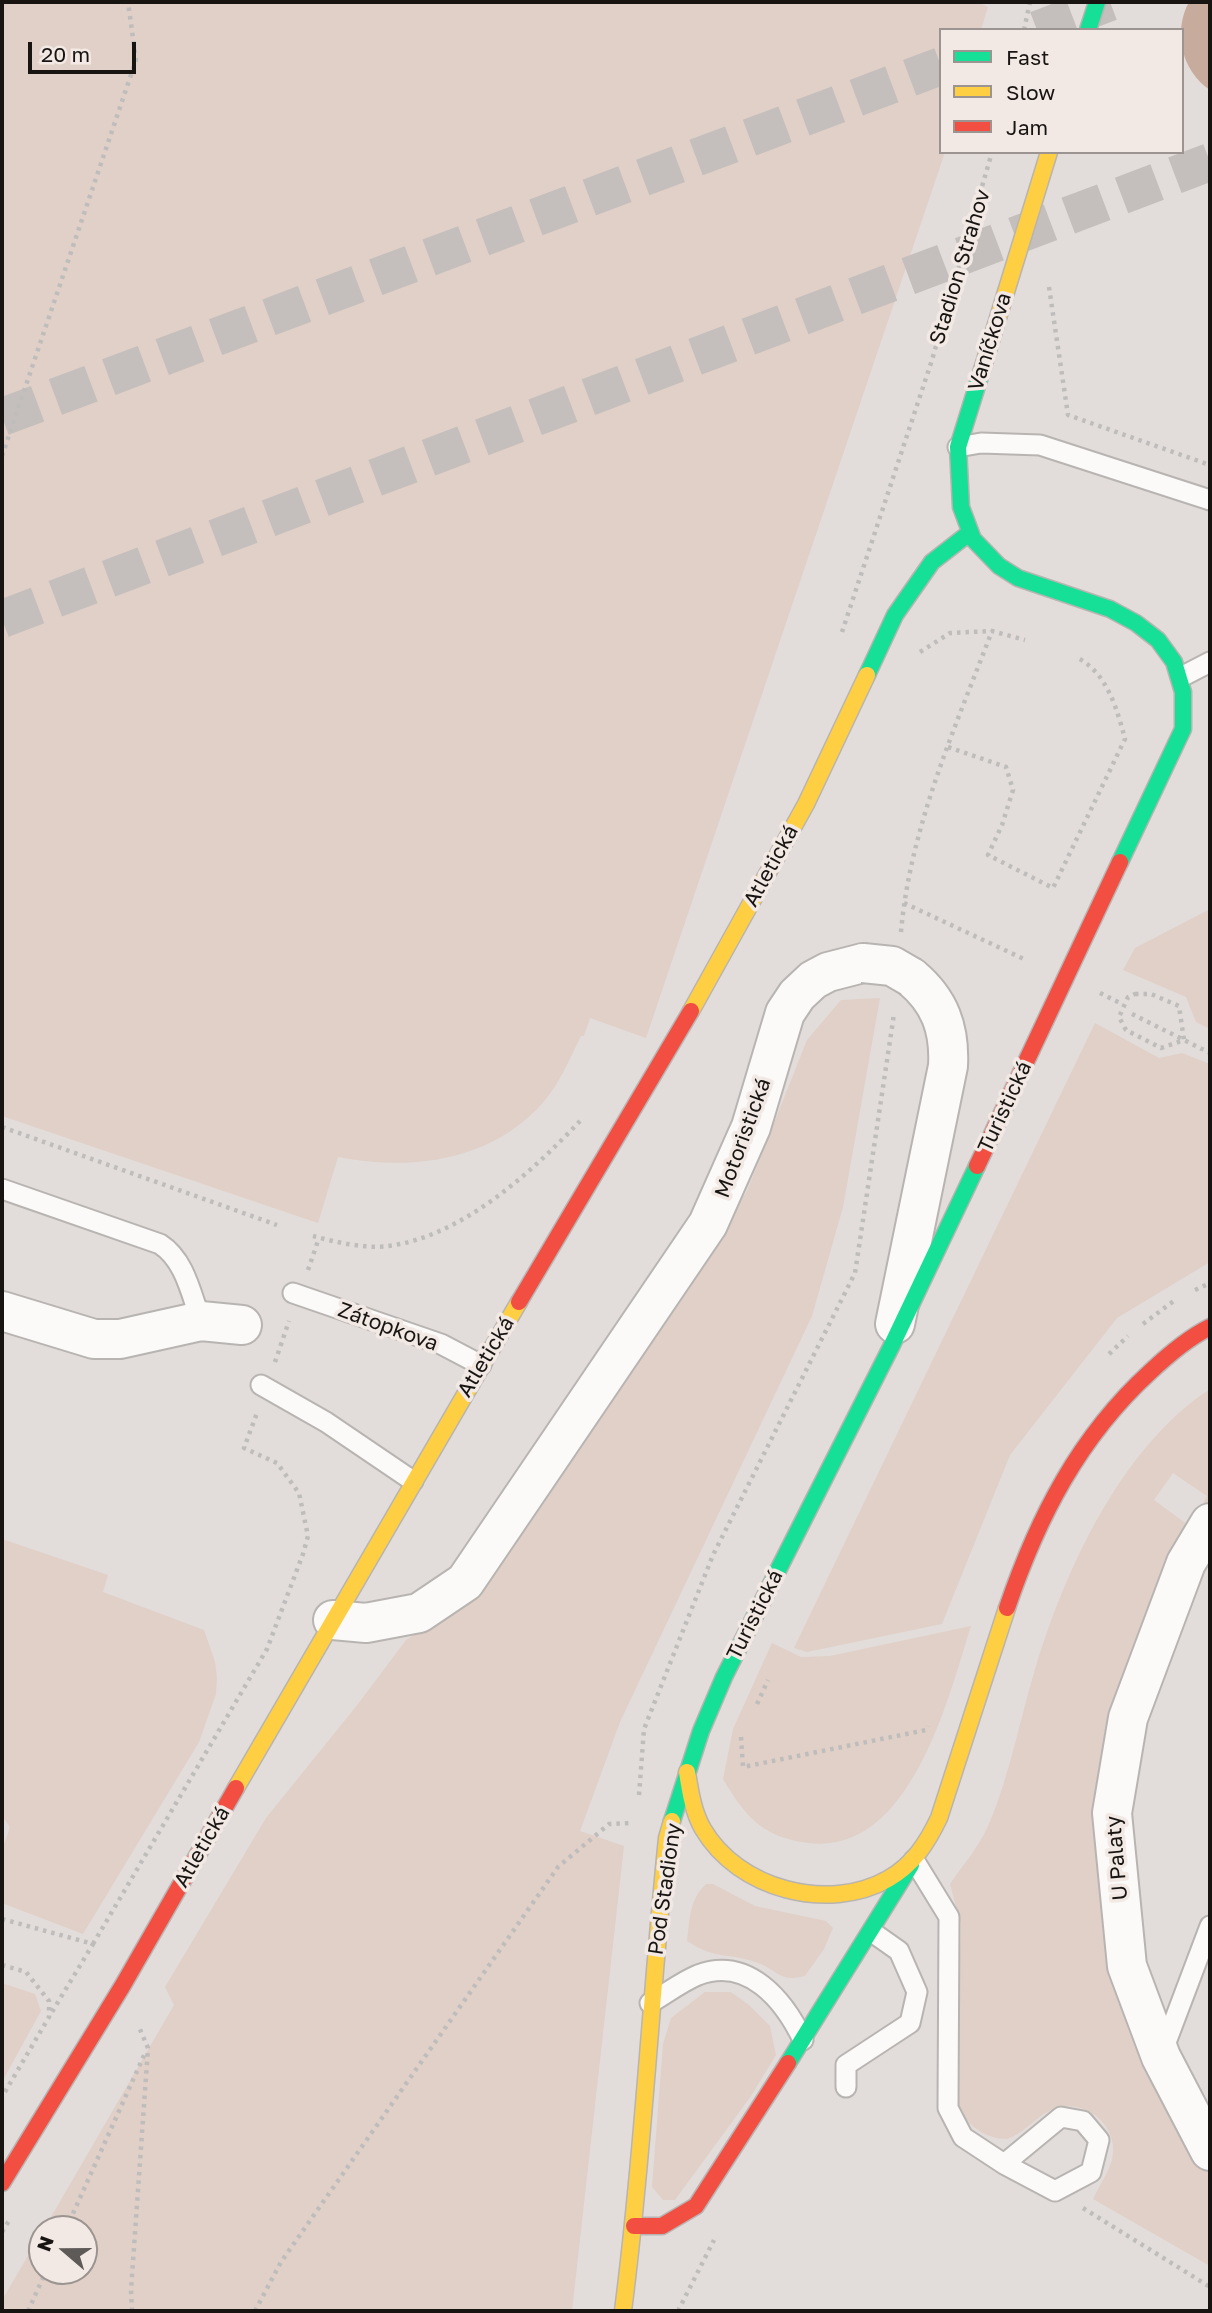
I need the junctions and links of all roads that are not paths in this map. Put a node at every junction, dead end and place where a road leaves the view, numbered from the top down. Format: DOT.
graph roads {
  1 [pos="1097,2"];
  2 [pos="1089,28"];
  3 [pos="1048,154"];
  4 [pos="958,447"];
  5 [pos="1210,500"];
  6 [pos="968,534"];
  7 [pos="1210,662"];
  8 [pos="1183,676"];
  9 [pos="2,1189"];
  10 [pos="296,1294"];
  11 [pos="2,1311"];
  12 [pos="201,1321"];
  13 [pos="242,1325"];
  14 [pos="1210,1327"];
  15 [pos="891,1347"];
  16 [pos="481,1365"];
  17 [pos="264,1387"];
  18 [pos="413,1481"];
  19 [pos="1210,1523"];
  20 [pos="333,1620"];
  21 [pos="687,1772"];
  22 [pos="914,1860"];
  23 [pos="1210,1926"];
  24 [pos="872,1932"];
  25 [pos="650,2003"];
  26 [pos="803,2040"];
  27 [pos="1161,2057"];
  28 [pos="846,2087"];
  29 [pos="1210,2151"];
  30 [pos="1004,2164"];
  31 [pos="2,2182"];
  32 [pos="634,2226"];
  33 [pos="623,2311"];
  1 -- 2 [label="street"];
  3 -- 4 [label="street, Vaníčkova"];
  4 -- 5 [label="lane"];
  4 -- 6 [label="street, Vaníčkova"];
  6 -- 8 [label="street, Turistická"];
  6 -- 16 [label="street, Atletická"];
  7 -- 8 [label="lane"];
  8 -- 15 [label="street, Turistická"];
  9 -- 12 [label="lane"];
  10 -- 16 [label="lane, Zátopkova"];
  11 -- 12 [label="street"];
  12 -- 13 [label="street"];
  14 -- 22 [label="street, Pod Stadiony"];
  15 -- 20 [label="street, Motoristická, bridge"];
  15 -- 21 [label="street, Turistická"];
  16 -- 18 [label="street, Atletická"];
  17 -- 18 [label="lane"];
  18 -- 20 [label="street, Atletická"];
  19 -- 27 [label="street, U Palaty"];
  20 -- 31 [label="street, Atletická"];
  21 -- 22 [label="street, Pod Stadiony"];
  21 -- 25 [label="street, Pod Stadiony"];
  22 -- 24 [label="street, Pod Stadiony"];
  22 -- 30 [label="lane"];
  23 -- 27 [label="lane"];
  24 -- 26 [label="street, Pod Stadiony"];
  24 -- 28 [label="lane"];
  25 -- 26 [label="lane"];
  25 -- 32 [label="street, Pod Stadiony"];
  26 -- 32 [label="street, Pod Stadiony"];
  27 -- 29 [label="street, U Palaty"];
  30 -- 30 [label="lane"];
  32 -- 33 [label="street, Pod Stadiony"];
}
